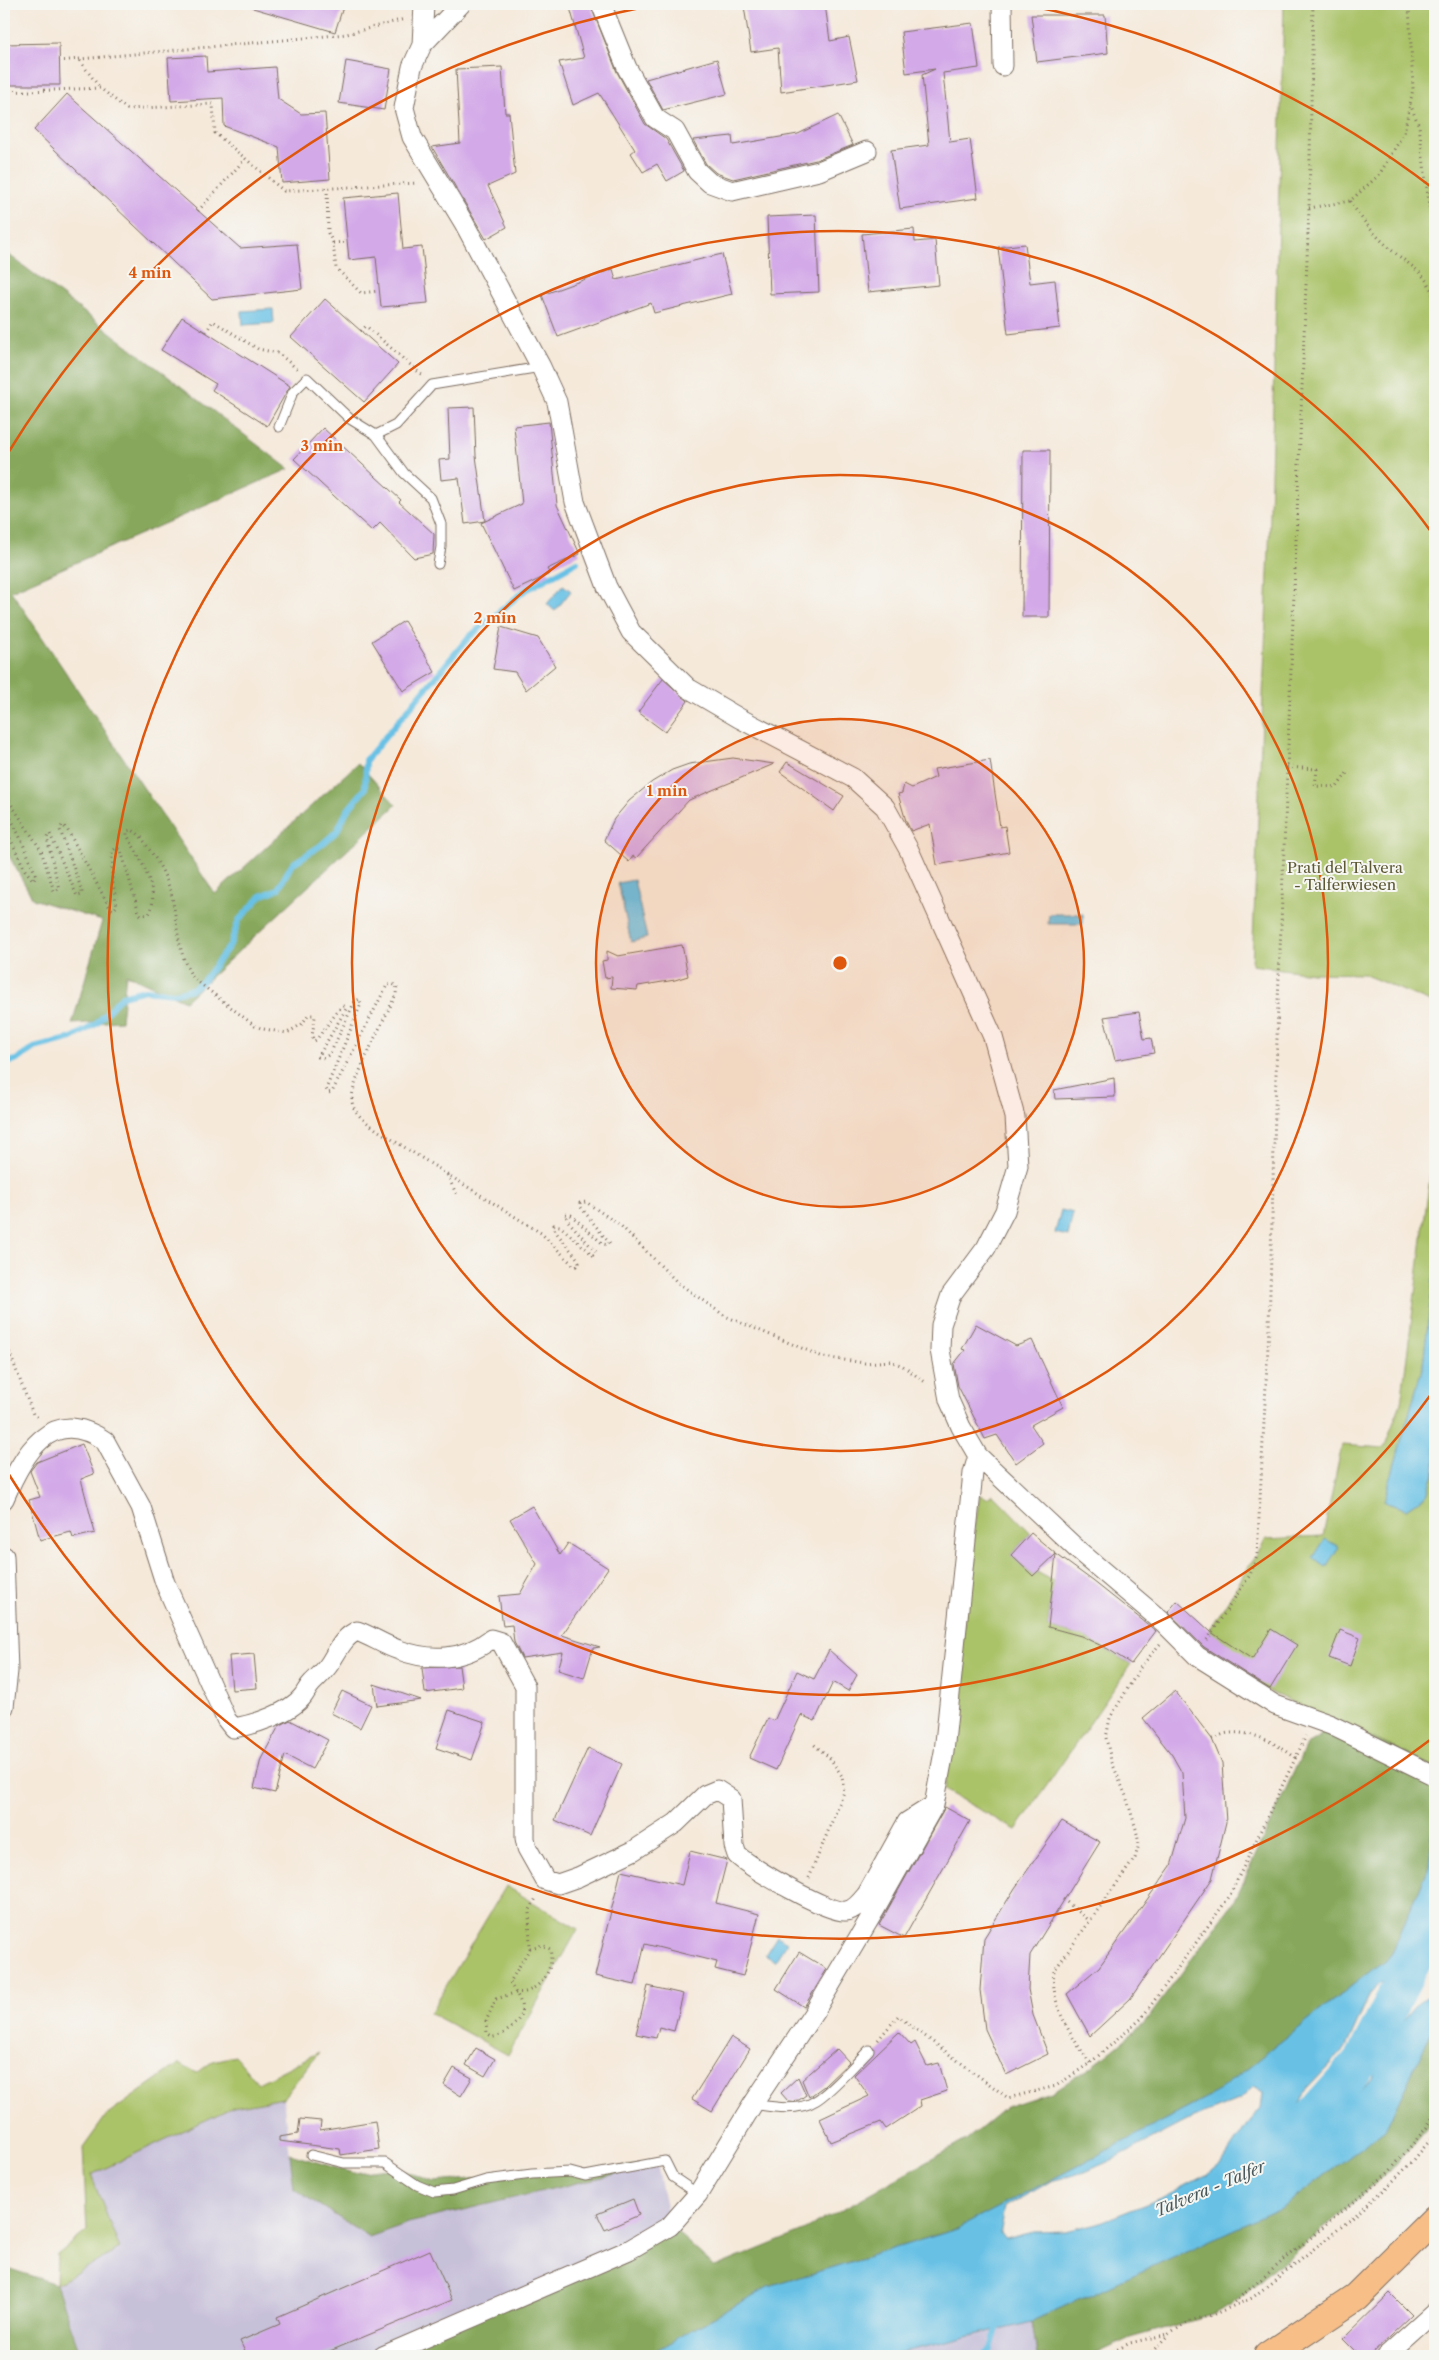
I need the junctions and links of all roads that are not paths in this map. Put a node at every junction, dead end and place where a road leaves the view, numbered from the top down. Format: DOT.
graph roads {
  1 [pos="461,4"];
  2 [pos="601,4"];
  3 [pos="1002,4"];
  4 [pos="424,8"];
  5 [pos="422,45"];
  6 [pos="1004,66"];
  7 [pos="867,151"];
  8 [pos="541,367"];
  9 [pos="280,428"];
  10 [pos="376,435"];
  11 [pos="438,564"];
  12 [pos="978,1456"];
  13 [pos="4,1499"];
  14 [pos="4,1556"];
  15 [pos="4,1707"];
  16 [pos="1435,1776"];
  17 [pos="934,1805"];
  18 [pos="869,2050"];
  19 [pos="753,2104"];
  20 [pos="311,2155"];
  21 [pos="698,2194"];
  22 [pos="1435,2219"];
  23 [pos="1435,2312"];
  24 [pos="383,2356"];
  25 [pos="1268,2356"];
  26 [pos="1386,2356"];
  1 -- 5 [label="street"];
  2 -- 7 [label="street"];
  3 -- 6 [label="street"];
  4 -- 5 [label="street"];
  5 -- 8 [label="street"];
  8 -- 10 [label="lane"];
  8 -- 12 [label="street"];
  9 -- 10 [label="lane"];
  10 -- 11 [label="lane"];
  12 -- 16 [label="street"];
  12 -- 17 [label="street"];
  13 -- 17 [label="street"];
  14 -- 15 [label="street"];
  17 -- 19 [label="street"];
  18 -- 19 [label="lane"];
  19 -- 21 [label="street"];
  20 -- 21 [label="lane"];
  21 -- 24 [label="street"];
  22 -- 25 [label="main road"];
  23 -- 26 [label="street"];
}
